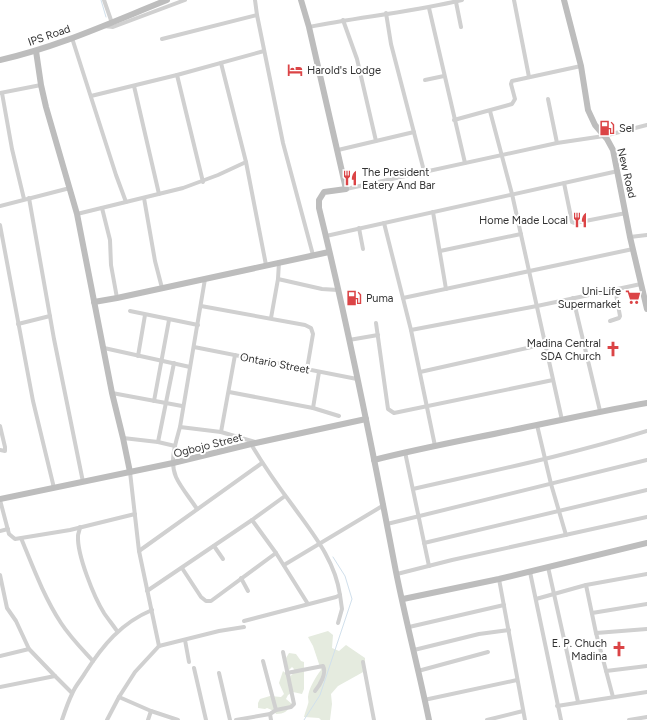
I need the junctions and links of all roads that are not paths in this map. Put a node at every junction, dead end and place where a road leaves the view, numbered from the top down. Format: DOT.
graph roads {
  1 [pos="104,0"];
  2 [pos="167,0"];
  3 [pos="184,0"];
  4 [pos="255,0"];
  5 [pos="301,0"];
  6 [pos="462,0"];
  7 [pos="514,0"];
  8 [pos="564,0"];
  9 [pos="456,2"];
  10 [pos="429,8"];
  11 [pos="386,14"];
  12 [pos="257,15"];
  13 [pos="343,20"];
  14 [pos="112,23"];
  15 [pos="104,26"];
  16 [pos="309,27"];
  17 [pos="461,27"];
  18 [pos="72,38"];
  19 [pos="162,39"];
  20 [pos="36,51"];
  21 [pos="264,51"];
  22 [pos="0,60"];
  23 [pos="221,63"];
  24 [pos="581,66"];
  25 [pos="177,75"];
  26 [pos="444,76"];
  27 [pos="529,77"];
  28 [pos="425,80"];
  29 [pos="41,85"];
  30 [pos="134,86"];
  31 [pos="1,93"];
  32 [pos="91,96"];
  33 [pos="548,98"];
  34 [pos="490,111"];
  35 [pos="454,120"];
  36 [pos="647,125"];
  37 [pos="414,132"];
  38 [pos="604,136"];
  39 [pos="376,141"];
  40 [pos="557,143"];
  41 [pos="338,150"];
  42 [pos="501,155"];
  43 [pos="246,162"];
  44 [pos="465,163"];
  45 [pos="424,171"];
  46 [pos="618,171"];
  47 [pos="203,182"];
  48 [pos="564,183"];
  49 [pos="70,188"];
  50 [pos="346,189"];
  51 [pos="159,194"];
  52 [pos="512,194"];
  53 [pos="144,198"];
  54 [pos="26,199"];
  55 [pos="126,202"];
  56 [pos="0,206"];
  57 [pos="102,208"];
  58 [pos="433,212"];
  59 [pos="626,213"];
  60 [pos="77,214"];
  61 [pos="384,222"];
  62 [pos="0,225"];
  63 [pos="359,228"];
  64 [pos="521,234"];
  65 [pos="647,235"];
  66 [pos="326,236"];
  67 [pos="630,237"];
  68 [pos="363,249"];
  69 [pos="633,249"];
  70 [pos="440,251"];
  71 [pos="329,252"];
  72 [pos="313,255"];
  73 [pos="279,262"];
  74 [pos="266,265"];
  75 [pos="529,271"];
  76 [pos="205,279"];
  77 [pos="278,279"];
  78 [pos="641,284"];
  79 [pos="162,288"];
  80 [pos="446,289"];
  81 [pos="615,289"];
  82 [pos="338,290"];
  83 [pos="117,298"];
  84 [pos="403,298"];
  85 [pos="573,298"];
  86 [pos="94,302"];
  87 [pos="202,306"];
  88 [pos="537,306"];
  89 [pos="647,309"];
  90 [pos="130,311"];
  91 [pos="145,315"];
  92 [pos="50,316"];
  93 [pos="271,318"];
  94 [pos="169,320"];
  95 [pos="610,322"];
  96 [pos="376,323"];
  97 [pos="18,324"];
  98 [pos="198,325"];
  99 [pos="411,330"];
  100 [pos="378,336"];
  101 [pos="349,340"];
  102 [pos="545,344"];
  103 [pos="194,347"];
  104 [pos="104,348"];
  105 [pos="235,355"];
  106 [pos="138,356"];
  107 [pos="162,360"];
  108 [pos="174,363"];
  109 [pos="190,367"];
  110 [pos="307,369"];
  111 [pos="319,372"];
  112 [pos="420,372"];
  113 [pos="357,379"];
  114 [pos="553,380"];
  115 [pos="229,392"];
  116 [pos="112,393"];
  117 [pos="154,400"];
  118 [pos="165,402"];
  119 [pos="647,402"];
  120 [pos="182,406"];
  121 [pos="427,406"];
  122 [pos="313,408"];
  123 [pos="600,411"];
  124 [pos="339,416"];
  125 [pos="366,419"];
  126 [pos="562,420"];
  127 [pos="537,425"];
  128 [pos="0,426"];
  129 [pos="180,427"];
  130 [pos="647,431"];
  131 [pos="221,432"];
  132 [pos="123,438"];
  133 [pos="158,442"];
  134 [pos="260,443"];
  135 [pos="251,444"];
  136 [pos="175,446"];
  137 [pos="435,446"];
  138 [pos="0,450"];
  139 [pos="405,452"];
  140 [pos="545,459"];
  141 [pos="374,460"];
  142 [pos="647,460"];
  143 [pos="262,463"];
  144 [pos="173,464"];
  145 [pos="130,472"];
  146 [pos="83,482"];
  147 [pos="551,484"];
  148 [pos="54,488"];
  149 [pos="413,488"];
  150 [pos="647,490"];
  151 [pos="286,496"];
  152 [pos="0,500"];
  153 [pos="384,505"];
  154 [pos="197,509"];
  155 [pos="559,512"];
  156 [pos="134,514"];
  157 [pos="419,516"];
  158 [pos="647,517"];
  159 [pos="252,520"];
  160 [pos="387,524"];
  161 [pos="80,527"];
  162 [pos="8,529"];
  163 [pos="70,530"];
  164 [pos="0,531"];
  165 [pos="78,535"];
  166 [pos="566,535"];
  167 [pos="21,538"];
  168 [pos="424,543"];
  169 [pos="647,543"];
  170 [pos="321,544"];
  171 [pos="214,546"];
  172 [pos="138,551"];
  173 [pos="276,553"];
  174 [pos="223,559"];
  175 [pos="284,565"];
  176 [pos="429,566"];
  177 [pos="548,567"];
  178 [pos="182,568"];
  179 [pos="530,572"];
  180 [pos="397,574"];
  181 [pos="647,574"];
  182 [pos="0,575"];
  183 [pos="241,578"];
  184 [pos="499,579"];
  185 [pos="586,585"];
  186 [pos="147,591"];
  187 [pos="248,591"];
  188 [pos="340,595"];
  189 [pos="554,595"];
  190 [pos="403,599"];
  191 [pos="536,599"];
  192 [pos="308,604"];
  193 [pos="647,604"];
  194 [pos="504,605"];
  195 [pos="152,610"];
  196 [pos="592,613"];
  197 [pos="244,621"];
  198 [pos="338,623"];
  199 [pos="244,627"];
  200 [pos="409,627"];
  201 [pos="647,629"];
  202 [pos="509,630"];
  203 [pos="117,631"];
  204 [pos="596,633"];
  205 [pos="185,640"];
  206 [pos="159,646"];
  207 [pos="29,649"];
  208 [pos="414,650"];
  209 [pos="283,652"];
  210 [pos="488,652"];
  211 [pos="0,656"];
  212 [pos="93,661"];
  213 [pos="262,661"];
  214 [pos="189,662"];
  215 [pos="363,662"];
  216 [pos="647,666"];
  217 [pos="194,668"];
  218 [pos="418,671"];
  219 [pos="606,671"];
  220 [pos="219,673"];
  221 [pos="287,673"];
  222 [pos="55,676"];
  223 [pos="517,680"];
  224 [pos="0,687"];
  225 [pos="315,691"];
  226 [pos="647,692"];
  227 [pos="72,693"];
  228 [pos="119,697"];
  229 [pos="613,697"];
  230 [pos="424,700"];
  231 [pos="578,702"];
  232 [pos="557,706"];
  233 [pos="276,710"];
  234 [pos="152,711"];
  235 [pos="523,711"];
  236 [pos="270,714"];
  237 [pos="647,717"];
  238 [pos="62,720"];
  239 [pos="107,720"];
  240 [pos="148,720"];
  241 [pos="178,720"];
  242 [pos="206,720"];
  243 [pos="230,720"];
  244 [pos="236,720"];
  245 [pos="271,720"];
  246 [pos="374,720"];
  247 [pos="429,720"];
  248 [pos="487,720"];
  249 [pos="525,720"];
  250 [pos="561,720"];
  251 [pos="629,720"];
  1 -- 14 [label="street"];
  2 -- 14 [label="street, IPS Road"];
  3 -- 15 [label="street, IPS Road"];
  4 -- 12 [label="street"];
  5 -- 16 [label="street"];
  6 -- 9 [label="street"];
  7 -- 27 [label="street"];
  8 -- 24 [label="street, New Road"];
  9 -- 10 [label="street"];
  9 -- 17 [label="street"];
  10 -- 11 [label="street"];
  10 -- 26 [label="street"];
  11 -- 13 [label="street"];
  11 -- 37 [label="street"];
  12 -- 19 [label="street"];
  12 -- 21 [label="street"];
  13 -- 16 [label="street"];
  13 -- 39 [label="street"];
  14 -- 15 [label="street, IPS Road"];
  15 -- 18 [label="street, IPS Road"];
  16 -- 41 [label="street"];
  18 -- 20 [label="street, IPS Road"];
  18 -- 32 [label="street"];
  20 -- 22 [label="street, IPS Road"];
  20 -- 29 [label="street"];
  21 -- 23 [label="street"];
  21 -- 72 [label="street"];
  23 -- 25 [label="street"];
  23 -- 43 [label="street"];
  24 -- 27 [label="street"];
  24 -- 38 [label="street, New Road"];
  25 -- 30 [label="street"];
  25 -- 47 [label="street"];
  26 -- 28 [label="street"];
  26 -- 35 [label="street"];
  27 -- 34 [label="street"];
  29 -- 31 [label="street"];
  29 -- 49 [label="street"];
  30 -- 32 [label="street"];
  30 -- 51 [label="street"];
  31 -- 54 [label="street"];
  32 -- 55 [label="street"];
  33 -- 40 [label="street"];
  34 -- 35 [label="street"];
  34 -- 42 [label="street"];
  35 -- 44 [label="street"];
  36 -- 38 [label="street"];
  37 -- 39 [label="street"];
  37 -- 45 [label="street"];
  38 -- 40 [label="street"];
  38 -- 46 [label="street, New Road"];
  39 -- 41 [label="street"];
  40 -- 42 [label="street"];
  41 -- 50 [label="street"];
  42 -- 44 [label="street"];
  42 -- 52 [label="street"];
  43 -- 47 [label="street"];
  43 -- 74 [label="street"];
  44 -- 45 [label="street"];
  45 -- 50 [label="street"];
  46 -- 48 [label="street"];
  46 -- 59 [label="street, New Road"];
  47 -- 51 [label="street"];
  48 -- 52 [label="street"];
  48 -- 59 [label="street"];
  49 -- 54 [label="street"];
  49 -- 60 [label="street"];
  50 -- 66 [label="street"];
  51 -- 53 [label="street"];
  52 -- 58 [label="street"];
  52 -- 64 [label="street"];
  53 -- 55 [label="street"];
  53 -- 79 [label="street"];
  54 -- 56 [label="street"];
  54 -- 92 [label="street"];
  55 -- 57 [label="street"];
  57 -- 60 [label="street"];
  57 -- 83 [label="street"];
  58 -- 61 [label="street"];
  58 -- 70 [label="street"];
  59 -- 67 [label="street, New Road"];
  60 -- 86 [label="street"];
  61 -- 63 [label="street"];
  61 -- 84 [label="street"];
  62 -- 97 [label="street"];
  63 -- 66 [label="street"];
  63 -- 68 [label="street"];
  64 -- 70 [label="street"];
  64 -- 75 [label="street"];
  65 -- 67 [label="street"];
  66 -- 71 [label="street"];
  67 -- 69 [label="street, New Road"];
  69 -- 75 [label="street"];
  69 -- 78 [label="street, New Road"];
  70 -- 80 [label="street"];
  71 -- 72 [label="street"];
  71 -- 82 [label="street"];
  72 -- 73 [label="street"];
  73 -- 74 [label="street"];
  73 -- 77 [label="street"];
  74 -- 76 [label="street"];
  75 -- 80 [label="street"];
  75 -- 88 [label="street"];
  76 -- 79 [label="street"];
  76 -- 87 [label="street"];
  77 -- 82 [label="street"];
  77 -- 93 [label="street"];
  78 -- 81 [label="street"];
  78 -- 89 [label="street, New Road"];
  79 -- 83 [label="street"];
  80 -- 84 [label="street"];
  81 -- 85 [label="street"];
  81 -- 95 [label="street"];
  82 -- 101 [label="street"];
  83 -- 86 [label="street"];
  84 -- 99 [label="street"];
  85 -- 88 [label="street"];
  85 -- 123 [label="street"];
  86 -- 104 [label="street"];
  87 -- 93 [label="street"];
  87 -- 98 [label="street"];
  88 -- 99 [label="street"];
  88 -- 102 [label="street"];
  90 -- 91 [label="street"];
  91 -- 94 [label="street"];
  91 -- 106 [label="street"];
  92 -- 97 [label="street"];
  92 -- 146 [label="street"];
  93 -- 110 [label="street"];
  94 -- 98 [label="street"];
  94 -- 107 [label="street"];
  96 -- 100 [label="street"];
  97 -- 148 [label="street"];
  98 -- 103 [label="street"];
  99 -- 112 [label="street"];
  100 -- 101 [label="street"];
  100 -- 121 [label="street"];
  101 -- 113 [label="street"];
  102 -- 112 [label="street"];
  102 -- 114 [label="street"];
  103 -- 105 [label="street, Ontario Street"];
  103 -- 109 [label="street"];
  104 -- 106 [label="street"];
  104 -- 116 [label="street"];
  105 -- 110 [label="street, Ontario Street"];
  105 -- 115 [label="street"];
  106 -- 107 [label="street"];
  107 -- 108 [label="street"];
  107 -- 117 [label="street"];
  108 -- 109 [label="street"];
  108 -- 118 [label="street"];
  109 -- 120 [label="street"];
  110 -- 111 [label="street, Ontario Street"];
  111 -- 113 [label="street, Ontario Street"];
  111 -- 122 [label="street"];
  112 -- 121 [label="street"];
  113 -- 125 [label="street"];
  114 -- 121 [label="street"];
  114 -- 126 [label="street"];
  115 -- 122 [label="street"];
  115 -- 131 [label="street"];
  116 -- 117 [label="street"];
  116 -- 132 [label="street"];
  117 -- 118 [label="street"];
  118 -- 120 [label="street"];
  118 -- 133 [label="street"];
  119 -- 123 [label="street"];
  120 -- 129 [label="street"];
  121 -- 137 [label="street"];
  122 -- 124 [label="street"];
  123 -- 126 [label="street"];
  125 -- 134 [label="street, Ogbojo Street"];
  125 -- 141 [label="street"];
  126 -- 127 [label="street"];
  127 -- 137 [label="street"];
  127 -- 140 [label="street"];
  128 -- 138 [label="street"];
  129 -- 131 [label="street"];
  129 -- 136 [label="street"];
  130 -- 140 [label="street"];
  131 -- 134 [label="street"];
  132 -- 133 [label="street"];
  132 -- 145 [label="street"];
  133 -- 136 [label="street"];
  134 -- 135 [label="street, Ogbojo Street"];
  135 -- 143 [label="street"];
  135 -- 144 [label="street, Ogbojo Street"];
  136 -- 144 [label="street"];
  137 -- 139 [label="street"];
  139 -- 141 [label="street"];
  139 -- 149 [label="street"];
  140 -- 147 [label="street"];
  140 -- 149 [label="street"];
  141 -- 153 [label="street"];
  142 -- 147 [label="street"];
  143 -- 151 [label="street"];
  143 -- 154 [label="street"];
  144 -- 145 [label="street, Ogbojo Street"];
  144 -- 154 [label="street"];
  145 -- 146 [label="street, Ogbojo Street"];
  145 -- 156 [label="street"];
  146 -- 148 [label="street, Ogbojo Street"];
  147 -- 155 [label="street"];
  147 -- 157 [label="street"];
  148 -- 152 [label="street, Ogbojo Street"];
  149 -- 157 [label="street"];
  150 -- 155 [label="street"];
  151 -- 159 [label="street"];
  151 -- 170 [label="street"];
  152 -- 162 [label="street"];
  153 -- 160 [label="street"];
  153 -- 170 [label="street"];
  154 -- 172 [label="street"];
  155 -- 166 [label="street"];
  155 -- 168 [label="street"];
  156 -- 161 [label="street"];
  156 -- 172 [label="street"];
  157 -- 160 [label="street"];
  157 -- 168 [label="street"];
  158 -- 166 [label="street"];
  159 -- 171 [label="street"];
  159 -- 173 [label="street"];
  160 -- 180 [label="street"];
  161 -- 163 [label="street"];
  161 -- 165 [label="street"];
  162 -- 164 [label="street"];
  162 -- 167 [label="street"];
  163 -- 165 [label="street"];
  163 -- 167 [label="street"];
  165 -- 203 [label="street"];
  166 -- 176 [label="street"];
  167 -- 212 [label="street"];
  168 -- 176 [label="street"];
  169 -- 177 [label="street"];
  170 -- 175 [label="street"];
  170 -- 188 [label="street"];
  171 -- 174 [label="street"];
  171 -- 178 [label="street"];
  172 -- 186 [label="street"];
  173 -- 175 [label="street"];
  173 -- 183 [label="street"];
  175 -- 192 [label="street"];
  176 -- 180 [label="street"];
  177 -- 179 [label="street"];
  177 -- 189 [label="street"];
  178 -- 183 [label="street"];
  178 -- 186 [label="street"];
  179 -- 184 [label="street"];
  179 -- 191 [label="street"];
  180 -- 190 [label="street"];
  181 -- 185 [label="street"];
  182 -- 207 [label="street"];
  183 -- 187 [label="street"];
  184 -- 190 [label="street"];
  184 -- 194 [label="street"];
  185 -- 189 [label="street"];
  185 -- 196 [label="street"];
  186 -- 195 [label="street"];
  188 -- 192 [label="street"];
  188 -- 198 [label="street"];
  189 -- 191 [label="street"];
  189 -- 231 [label="street"];
  190 -- 200 [label="street"];
  191 -- 232 [label="street"];
  192 -- 197 [label="street"];
  193 -- 196 [label="street"];
  194 -- 200 [label="street"];
  194 -- 202 [label="street"];
  195 -- 203 [label="street"];
  195 -- 206 [label="street"];
  196 -- 204 [label="street"];
  199 -- 205 [label="street"];
  200 -- 208 [label="street"];
  201 -- 204 [label="street"];
  202 -- 208 [label="street"];
  202 -- 223 [label="street"];
  203 -- 212 [label="street"];
  204 -- 219 [label="street"];
  205 -- 206 [label="street"];
  205 -- 214 [label="street"];
  206 -- 228 [label="street"];
  207 -- 211 [label="street"];
  207 -- 222 [label="street"];
  208 -- 218 [label="street"];
  209 -- 221 [label="street"];
  210 -- 218 [label="street"];
  212 -- 227 [label="street"];
  213 -- 233 [label="street"];
  215 -- 246 [label="street"];
  216 -- 219 [label="street"];
  217 -- 242 [label="street"];
  218 -- 230 [label="street"];
  219 -- 229 [label="street"];
  220 -- 243 [label="street"];
  221 -- 225 [label="street"];
  221 -- 233 [label="street"];
  222 -- 224 [label="street"];
  222 -- 227 [label="street"];
  223 -- 230 [label="street"];
  223 -- 235 [label="street"];
  226 -- 229 [label="street"];
  227 -- 238 [label="street"];
  228 -- 234 [label="street"];
  228 -- 239 [label="street"];
  229 -- 231 [label="street"];
  230 -- 247 [label="street"];
  231 -- 232 [label="street"];
  232 -- 250 [label="street"];
  233 -- 236 [label="street"];
  234 -- 240 [label="street"];
  234 -- 241 [label="street"];
  235 -- 248 [label="street"];
  235 -- 249 [label="street"];
  236 -- 244 [label="street"];
  236 -- 245 [label="street"];
  237 -- 251 [label="street"];
}
